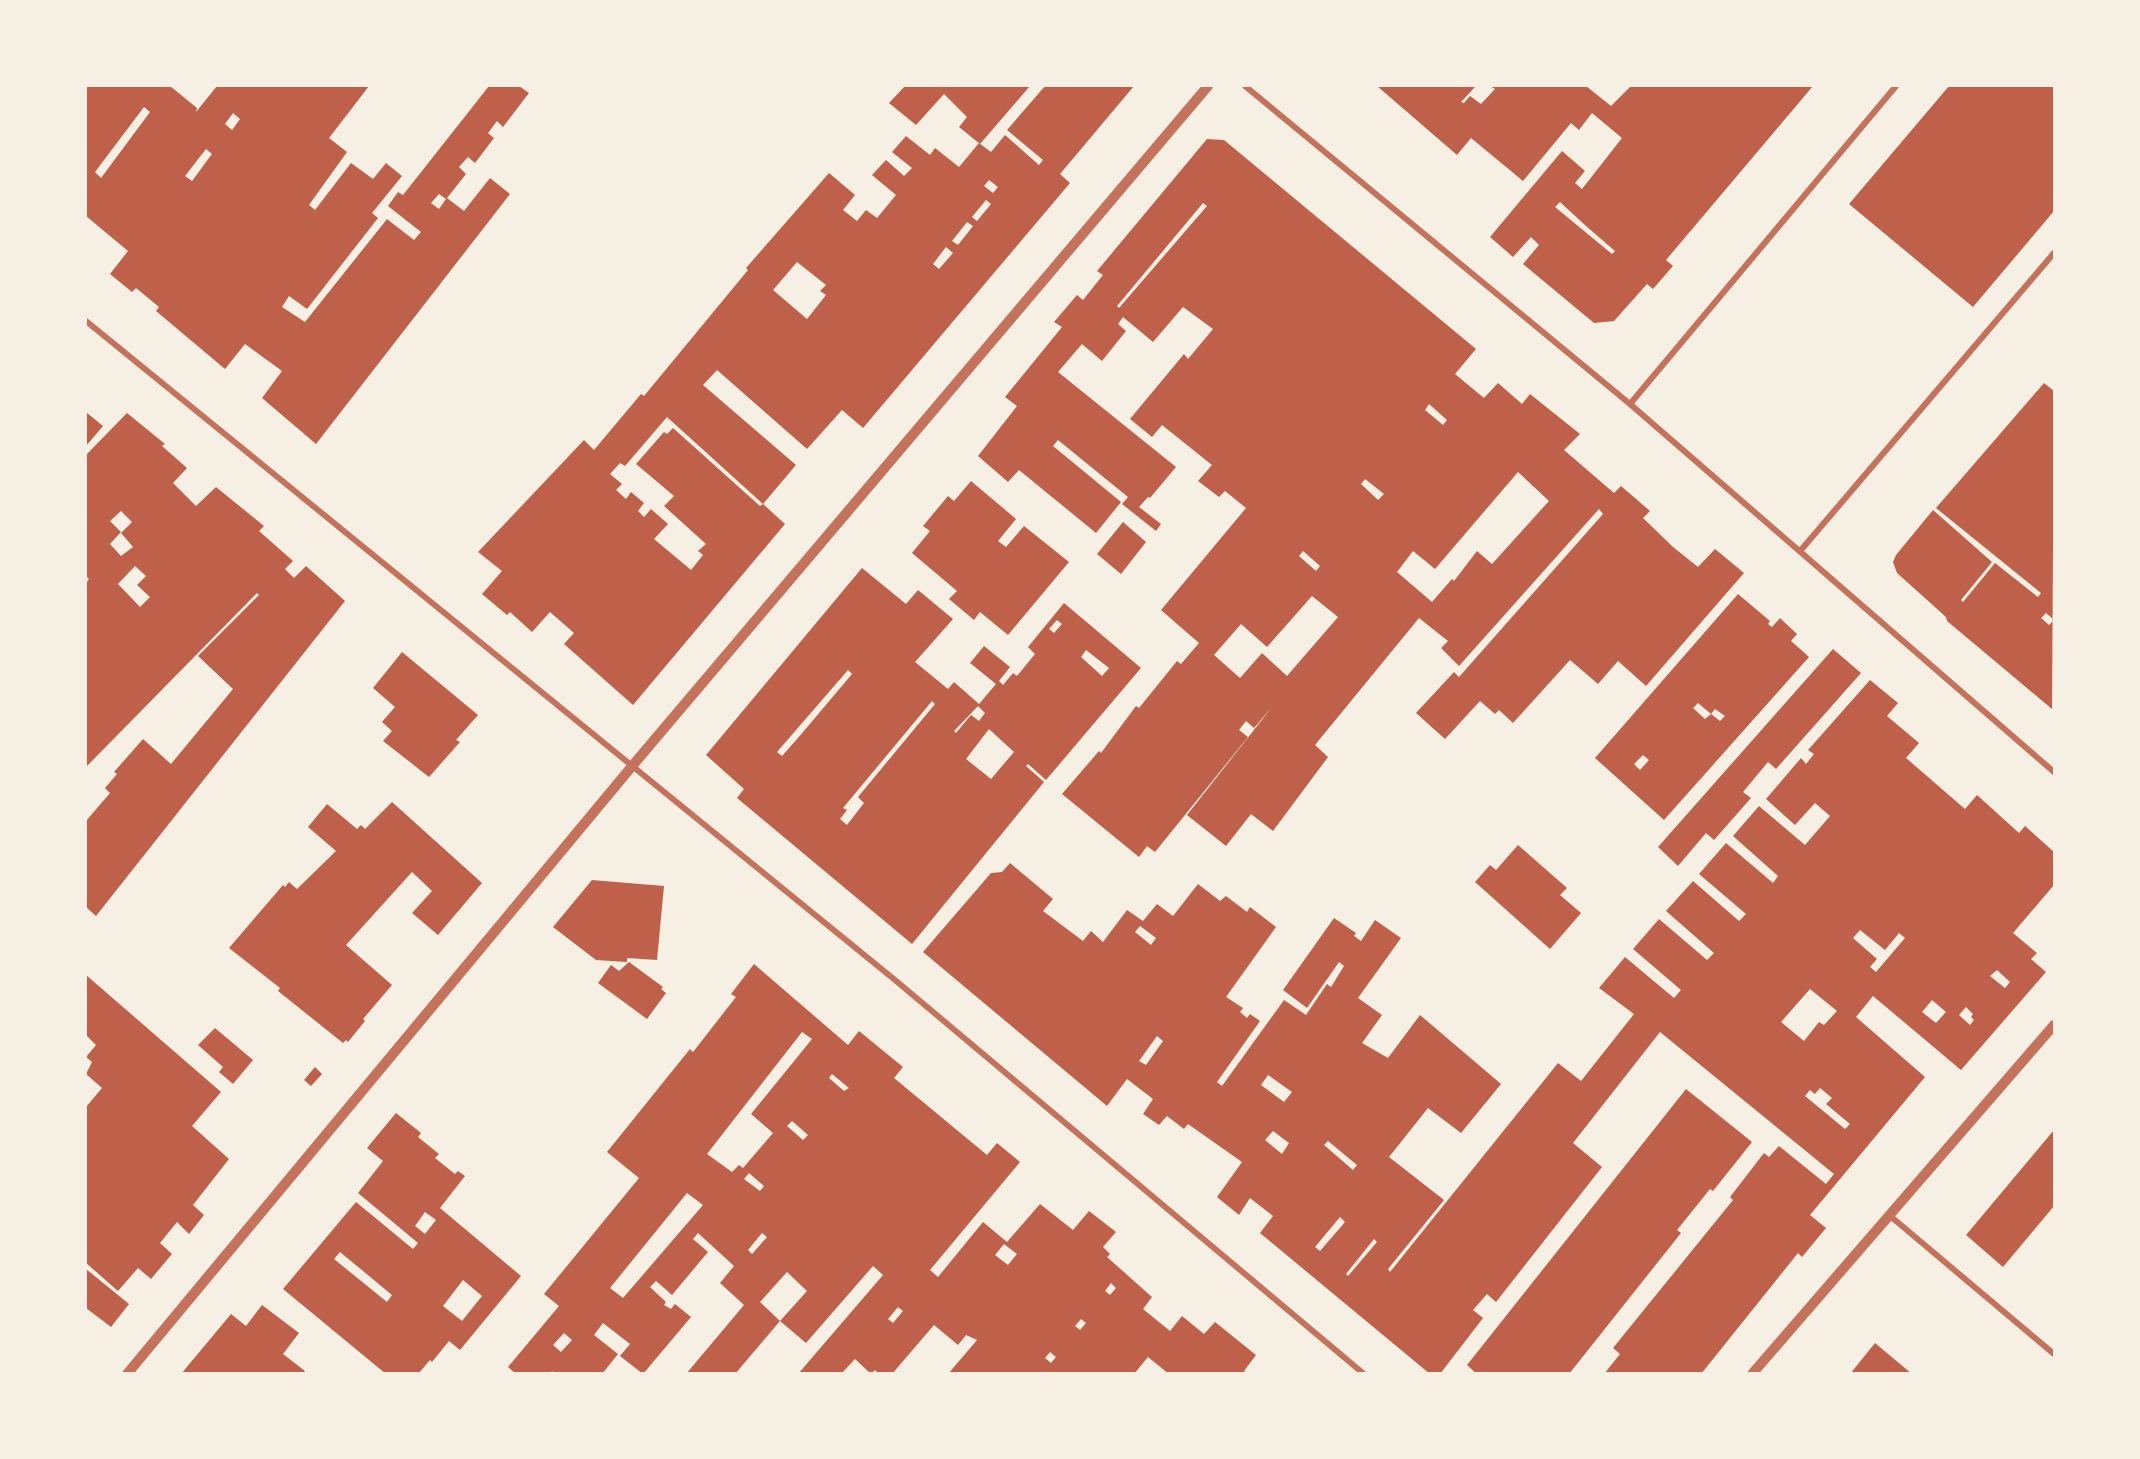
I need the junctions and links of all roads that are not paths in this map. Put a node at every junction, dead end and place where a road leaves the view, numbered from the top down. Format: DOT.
graph roads {
  1 [pos="1208,86"];
  2 [pos="1245,86"];
  3 [pos="1896,86"];
  4 [pos="2055,253"];
  5 [pos="86,321"];
  6 [pos="1630,404"];
  7 [pos="1801,550"];
  8 [pos="633,765"];
  9 [pos="2055,772"];
  10 [pos="2055,1024"];
  11 [pos="1889,1215"];
  12 [pos="2055,1354"];
  13 [pos="126,1374"];
  14 [pos="1364,1374"];
  15 [pos="1752,1374"];
  1 -- 8 [label="street"];
  2 -- 6 [label="street"];
  3 -- 6 [label="street"];
  4 -- 7 [label="street"];
  5 -- 8 [label="street"];
  6 -- 7 [label="street"];
  7 -- 9 [label="street"];
  8 -- 13 [label="street"];
  8 -- 14 [label="street"];
  10 -- 11 [label="street"];
  11 -- 12 [label="street"];
  11 -- 15 [label="street"];
}
